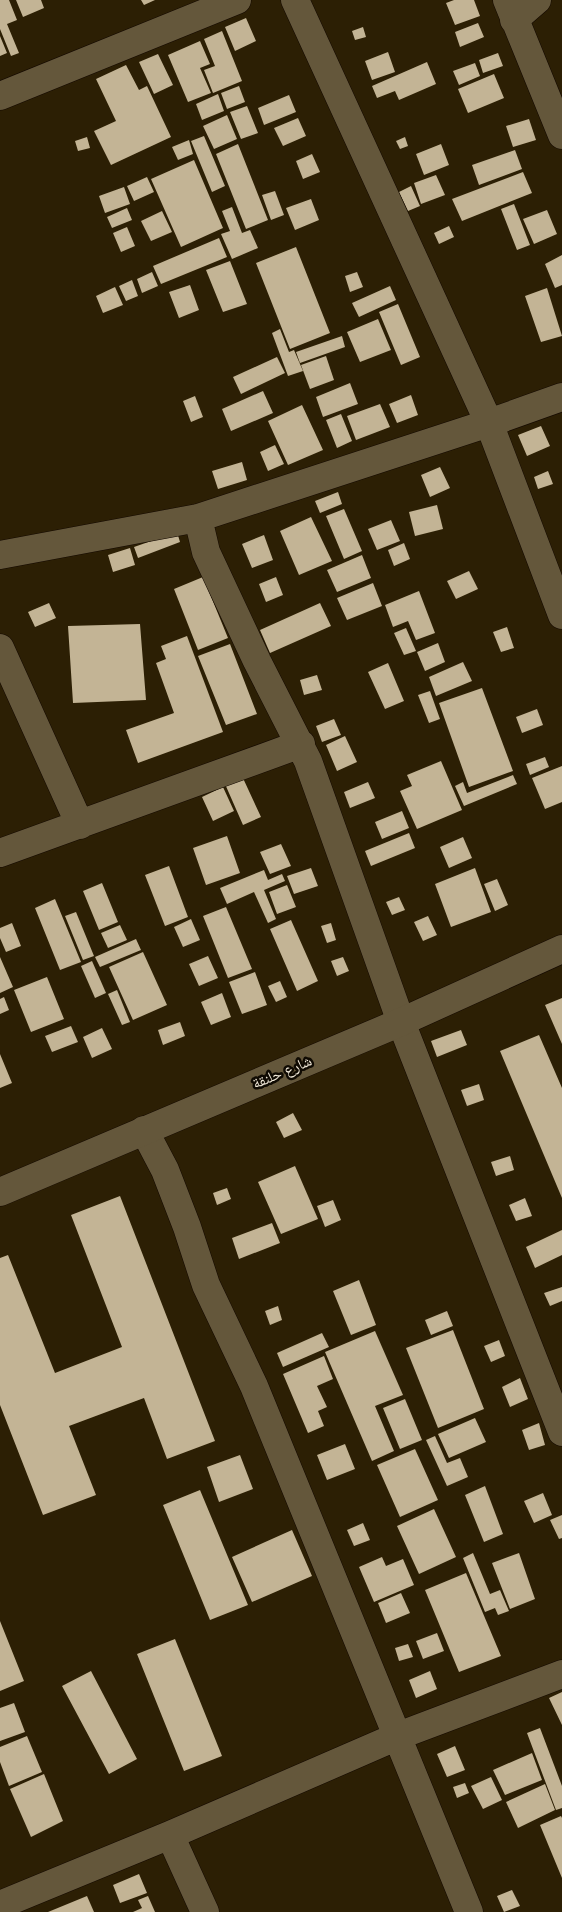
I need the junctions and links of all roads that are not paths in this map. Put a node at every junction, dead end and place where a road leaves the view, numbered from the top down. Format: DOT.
graph roads {
  1 [pos="237,0"];
  2 [pos="295,0"];
  3 [pos="536,0"];
  4 [pos="510,10"];
  5 [pos="0,96"];
  6 [pos="562,135"];
  7 [pos="562,397"];
  8 [pos="489,423"];
  9 [pos="198,518"];
  10 [pos="0,555"];
  11 [pos="562,615"];
  12 [pos="0,648"];
  13 [pos="301,744"];
  14 [pos="80,824"];
  15 [pos="0,853"];
  16 [pos="562,949"];
  17 [pos="402,1022"];
  18 [pos="144,1130"];
  19 [pos="0,1192"];
  20 [pos="562,1432"];
  21 [pos="562,1674"];
  22 [pos="398,1736"];
  23 [pos="170,1835"];
  24 [pos="0,1905"];
  25 [pos="205,1912"];
  26 [pos="469,1912"];
  1 -- 5 [label="street"];
  2 -- 8 [label="street"];
  3 -- 4 [label="street"];
  4 -- 6 [label="street"];
  7 -- 8 [label="street"];
  8 -- 9 [label="street"];
  8 -- 11 [label="street"];
  9 -- 10 [label="street"];
  9 -- 13 [label="street"];
  12 -- 14 [label="street"];
  13 -- 14 [label="street"];
  13 -- 17 [label="street"];
  14 -- 15 [label="street"];
  16 -- 17 [label="street, شارع حلنقة"];
  17 -- 18 [label="street, شارع حلنقة"];
  17 -- 20 [label="street"];
  18 -- 19 [label="street, شارع حلنقة"];
  18 -- 22 [label="street"];
  21 -- 22 [label="street"];
  22 -- 23 [label="street"];
  22 -- 26 [label="street"];
  23 -- 24 [label="street"];
  23 -- 25 [label="street"];
}
